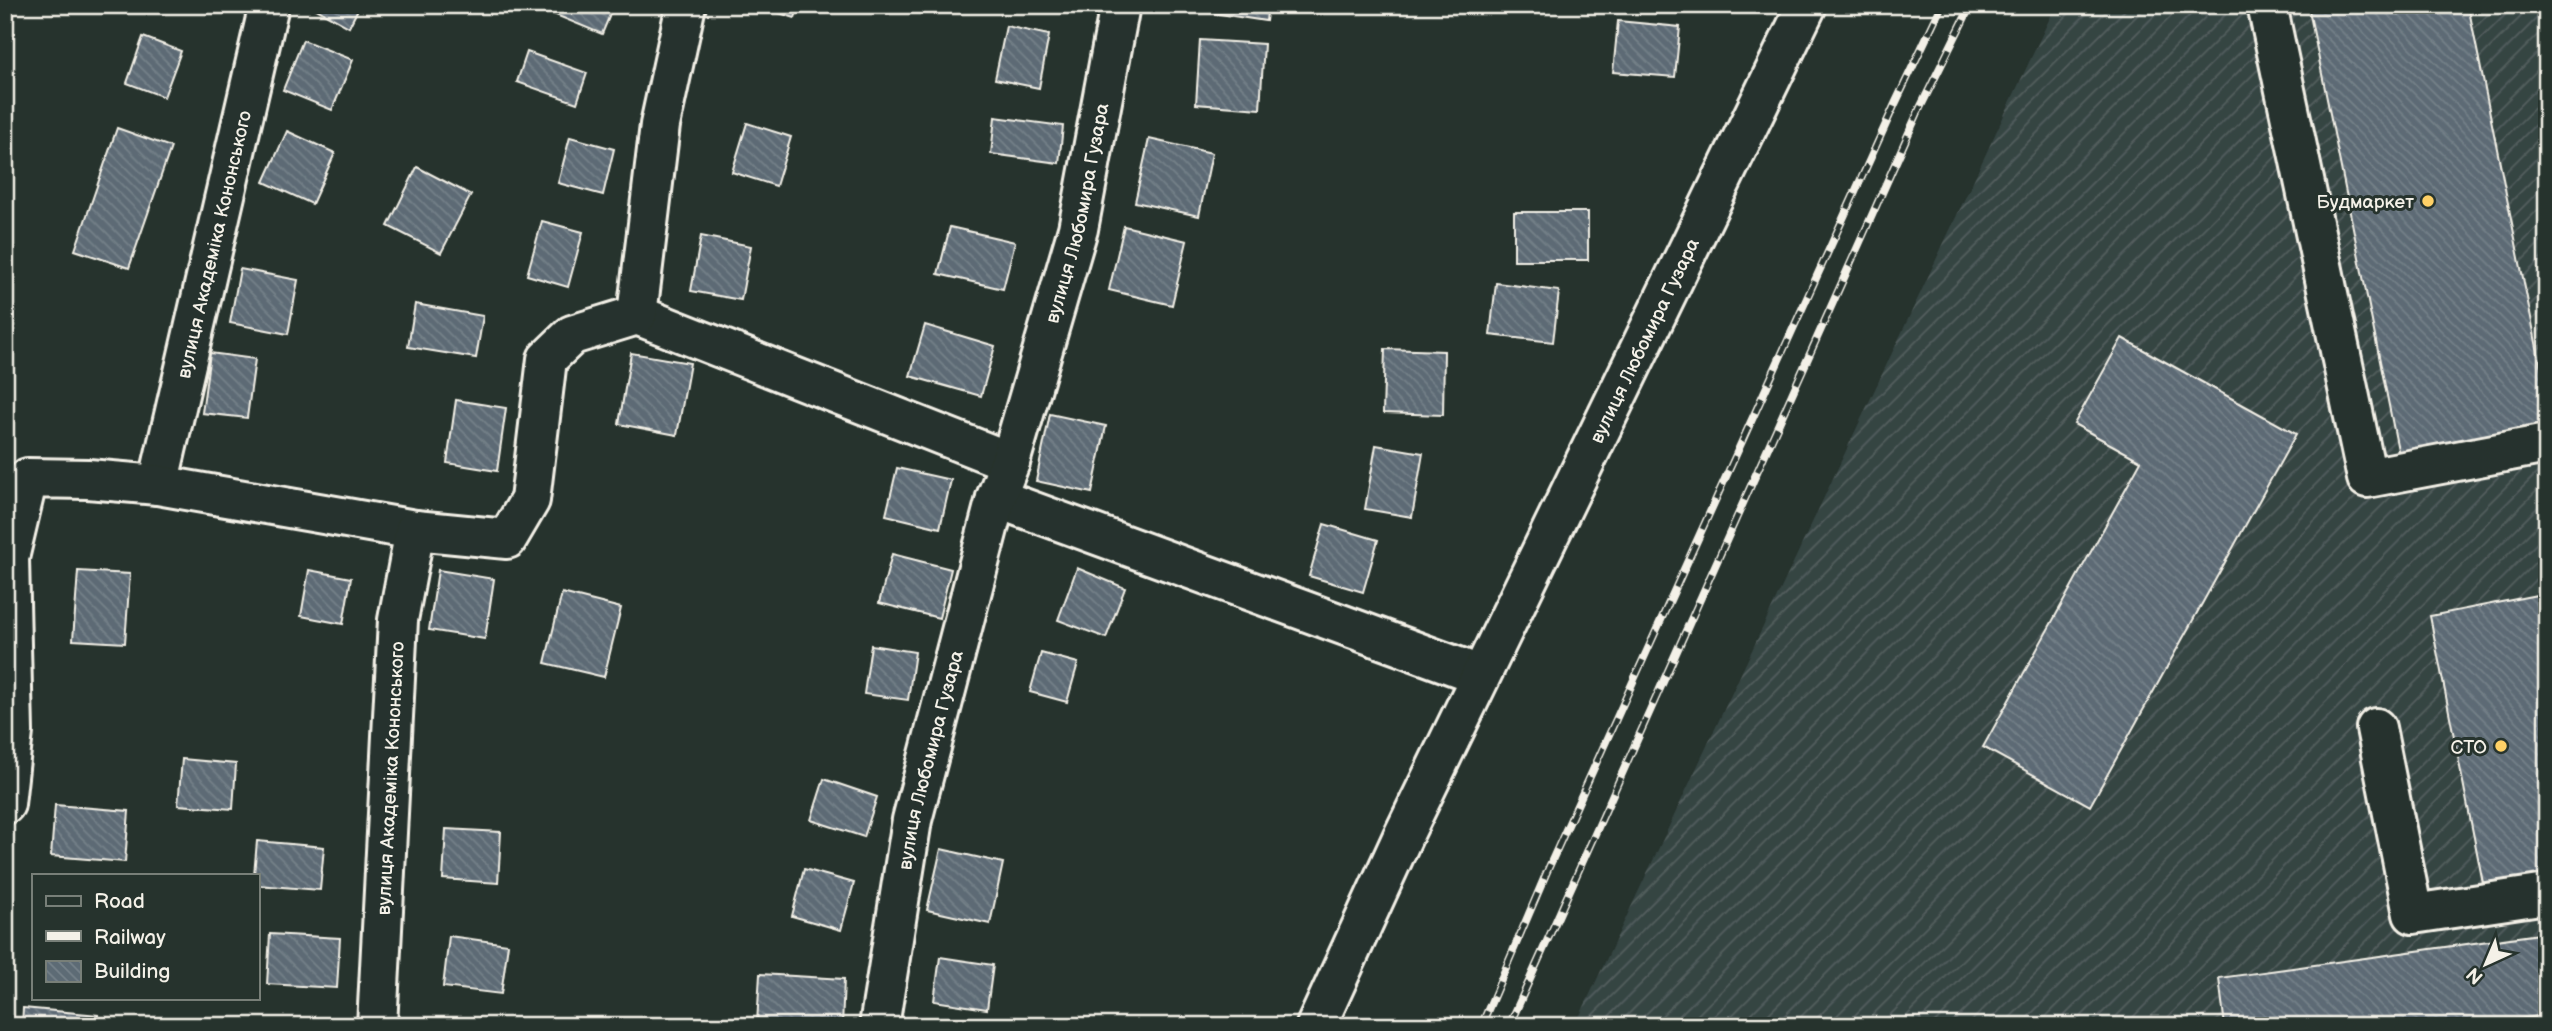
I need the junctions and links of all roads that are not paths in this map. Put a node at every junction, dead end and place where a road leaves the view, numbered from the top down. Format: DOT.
graph roads {
  1 [pos="269,5"];
  2 [pos="686,5"];
  3 [pos="1120,5"];
  4 [pos="1807,5"];
  5 [pos="2267,5"];
  6 [pos="638,314"];
  7 [pos="2547,444"];
  8 [pos="1010,462"];
  9 [pos="17,477"];
  10 [pos="158,485"];
  11 [pos="996,498"];
  12 [pos="415,530"];
  13 [pos="1480,676"];
  14 [pos="2375,728"];
  15 [pos="5,804"];
  16 [pos="2547,894"];
  17 [pos="377,1026"];
  18 [pos="878,1026"];
  19 [pos="1316,1026"];
  1 -- 10 [label="street, вулиця Академіка Кононського"];
  2 -- 6 [label="street"];
  3 -- 8 [label="street, вулиця Любомира Гузара"];
  4 -- 13 [label="street, вулиця Любомира Гузара"];
  5 -- 7 [label="street"];
  6 -- 8 [label="street"];
  6 -- 12 [label="street"];
  8 -- 11 [label="street, вулиця Любомира Гузара"];
  9 -- 10 [label="street"];
  9 -- 15 [label="street"];
  10 -- 12 [label="street"];
  11 -- 13 [label="street"];
  11 -- 18 [label="street, вулиця Любомира Гузара"];
  12 -- 17 [label="street, вулиця Академіка Кононського"];
  13 -- 19 [label="street, вулиця Любомира Гузара"];
  14 -- 16 [label="street"];
}
